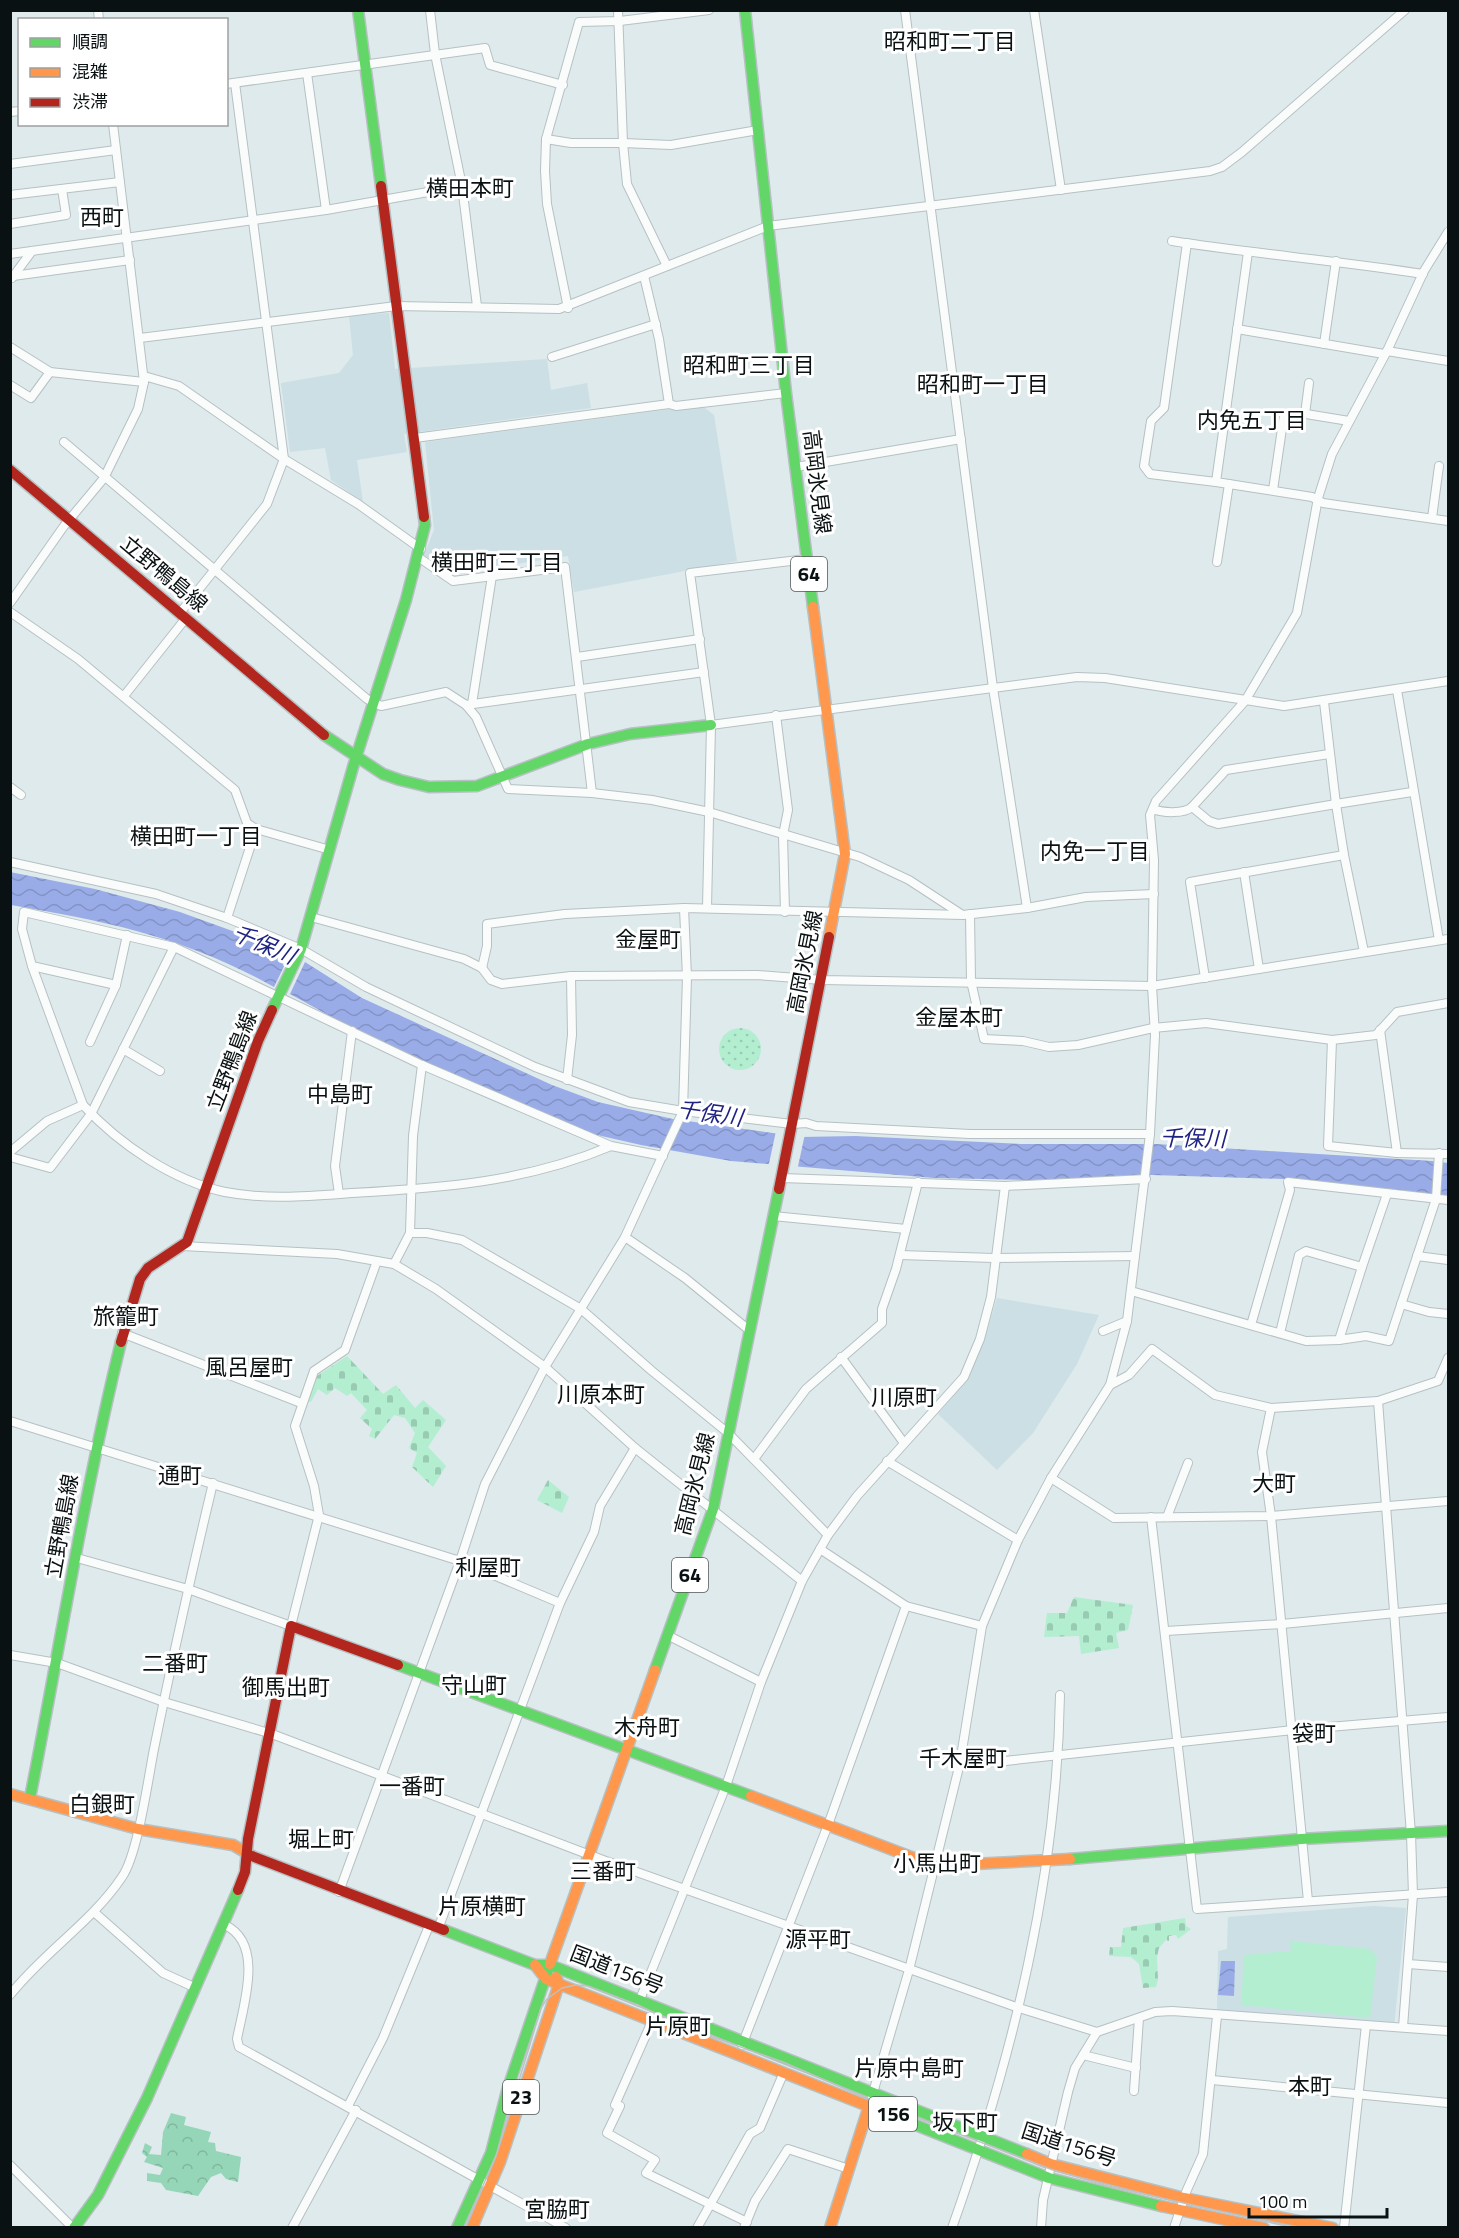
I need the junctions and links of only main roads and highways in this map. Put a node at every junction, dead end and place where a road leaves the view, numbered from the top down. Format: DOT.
graph roads {
  1 [pos="358,10"];
  2 [pos="745,10"];
  3 [pos="10,471"];
  4 [pos="711,725"];
  5 [pos="356,758"];
  6 [pos="627,1750"];
  7 [pos="11,1795"];
  8 [pos="30,1798"];
  9 [pos="1449,1831"];
  10 [pos="246,1854"];
  11 [pos="534,1965"];
  12 [pos="550,1965"];
  13 [pos="546,1979"];
  14 [pos="559,1984"];
  15 [pos="869,2106"];
  16 [pos="73,2228"];
  17 [pos="457,2228"];
  18 [pos="472,2228"];
  19 [pos="830,2228"];
  20 [pos="1264,2228"];
  21 [pos="1333,2228"];
  1 -- 5 [label="main road"];
  2 -- 6 [label="main road, 高岡氷見線 / 64"];
  3 -- 5 [label="main road, 立野鴨島線"];
  4 -- 5 [label="main road"];
  5 -- 8 [label="main road, 立野鴨島線"];
  6 -- 9 [label="main road"];
  6 -- 10 [label="main road"];
  6 -- 12 [label="main road, 高岡氷見線 / 64"];
  7 -- 8 [label="main road, 国道156号 / 156"];
  8 -- 10 [label="main road, 国道156号 / 156"];
  10 -- 11 [label="main road, 国道156号 / 156"];
  10 -- 16 [label="main road"];
  11 -- 12 [label="main road, 国道156号 / 156"];
  11 -- 13 [label="main road, 国道156号 / 156"];
  12 -- 13 [label="main road, 23"];
  12 -- 14 [label="main road"];
  12 -- 21 [label="main road, 国道156号 / 156"];
  13 -- 14 [label="main road, 国道156号 / 156"];
  13 -- 17 [label="main road, 23"];
  14 -- 15 [label="main road, 国道156号 / 156"];
  14 -- 18 [label="main road, 23"];
  15 -- 19 [label="main road"];
  15 -- 20 [label="main road, 国道156号 / 156"];
}
